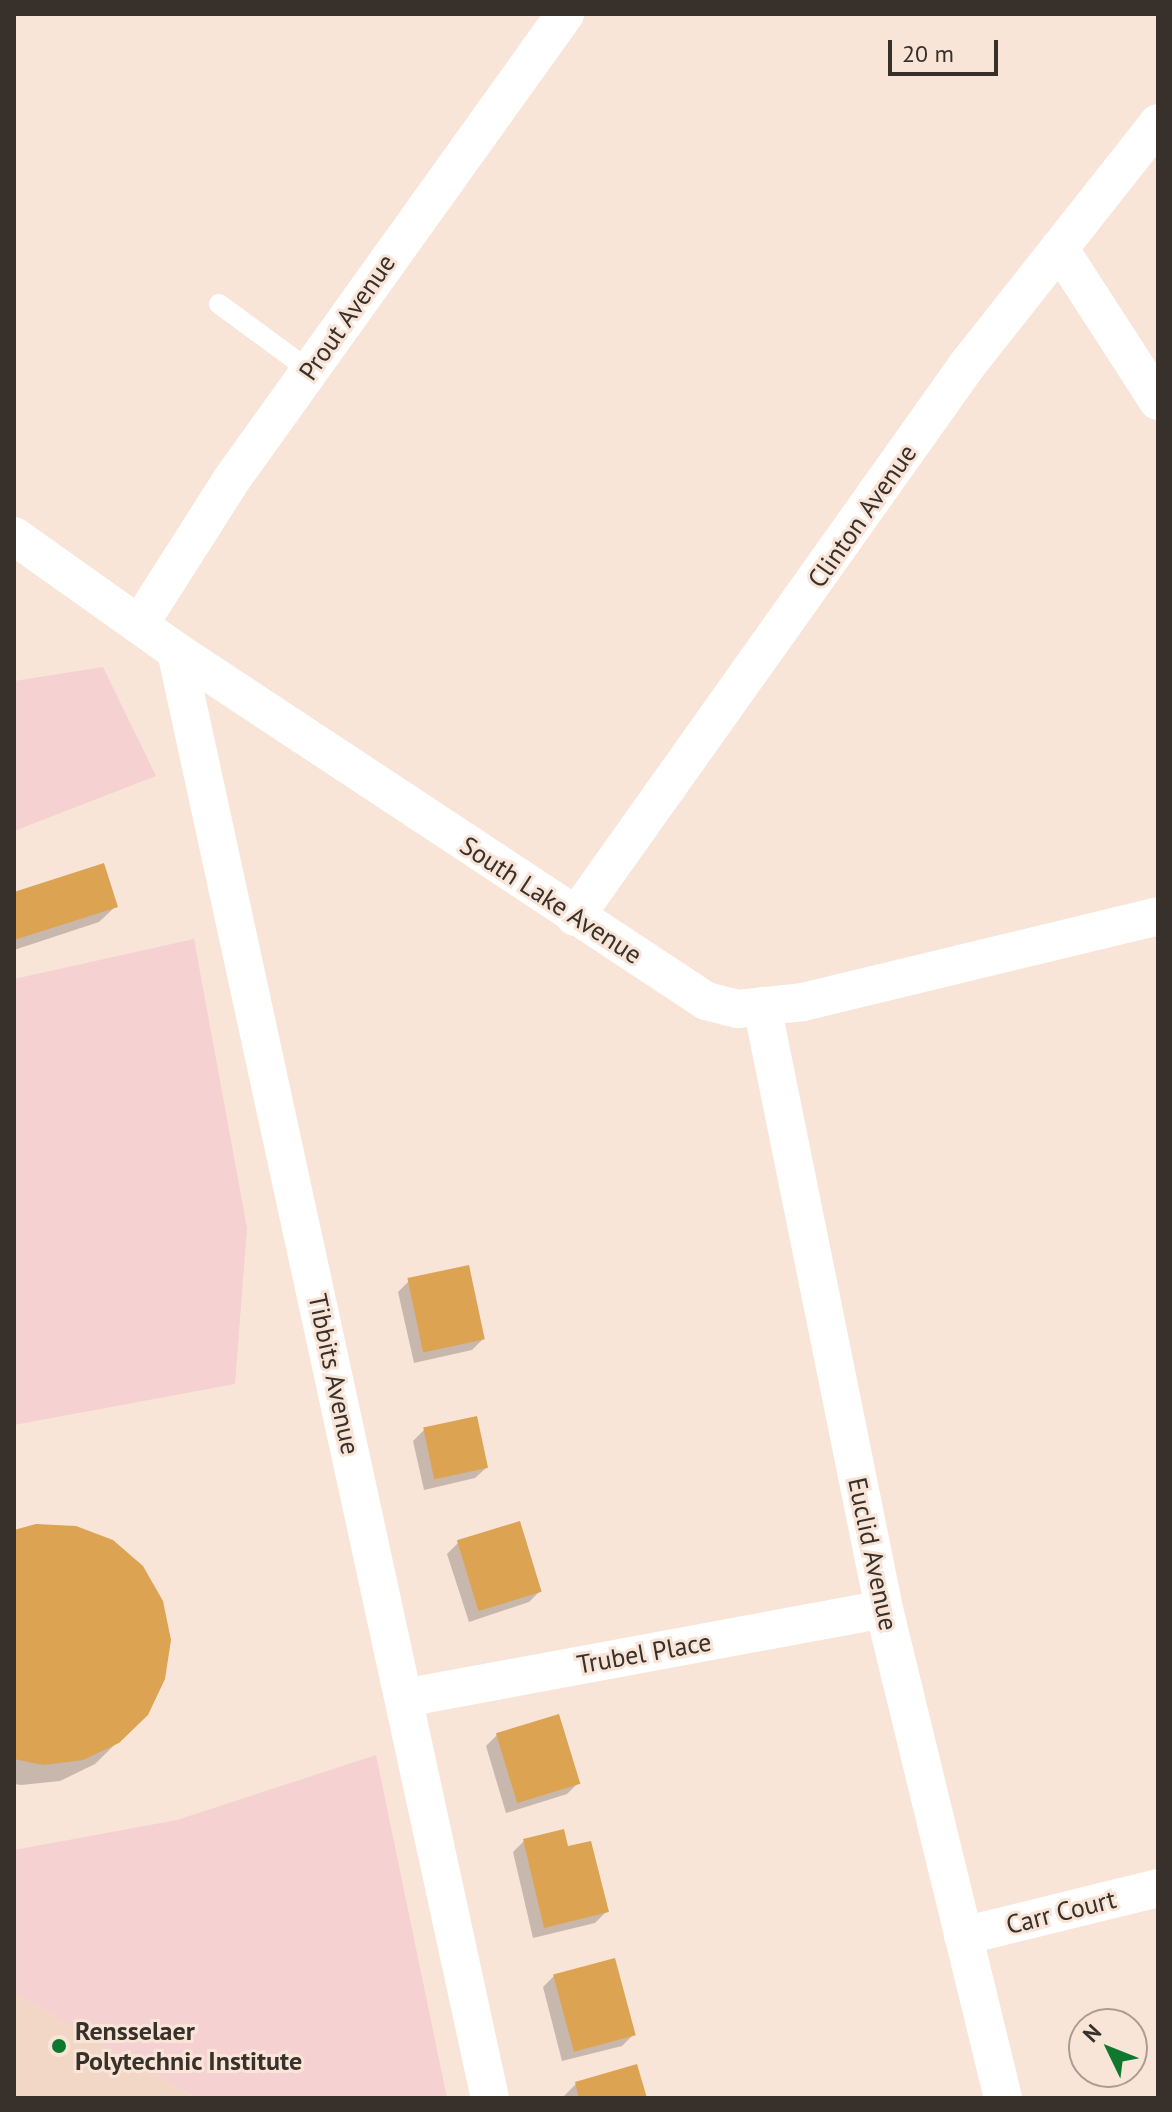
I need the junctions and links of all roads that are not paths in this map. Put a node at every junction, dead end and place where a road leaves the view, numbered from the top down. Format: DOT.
graph roads {
  1 [pos="565,14"];
  2 [pos="1158,123"];
  3 [pos="1059,248"];
  4 [pos="219,304"];
  5 [pos="309,370"];
  6 [pos="1158,401"];
  7 [pos="14,536"];
  8 [pos="139,625"];
  9 [pos="176,651"];
  10 [pos="1158,916"];
  11 [pos="575,917"];
  12 [pos="762,1006"];
  13 [pos="884,1609"];
  14 [pos="404,1698"];
  15 [pos="1158,1888"];
  16 [pos="963,1936"];
  17 [pos="490,2098"];
  18 [pos="1003,2098"];
  1 -- 5 [label="street, Prout Avenue"];
  2 -- 3 [label="street, Clinton Avenue"];
  3 -- 6 [label="street"];
  3 -- 11 [label="street, Clinton Avenue"];
  4 -- 5 [label="lane"];
  5 -- 8 [label="street, Prout Avenue"];
  7 -- 8 [label="street, South Lake Avenue"];
  8 -- 9 [label="street, South Lake Avenue"];
  9 -- 11 [label="street, South Lake Avenue"];
  9 -- 14 [label="street, Tibbits Avenue"];
  10 -- 12 [label="street, South Lake Avenue"];
  11 -- 12 [label="street, South Lake Avenue"];
  12 -- 13 [label="street, Euclid Avenue"];
  13 -- 14 [label="street, Trubel Place"];
  13 -- 16 [label="street, Euclid Avenue"];
  14 -- 17 [label="street, Tibbits Avenue"];
  15 -- 16 [label="street, Carr Court"];
  16 -- 18 [label="street, Euclid Avenue"];
}
